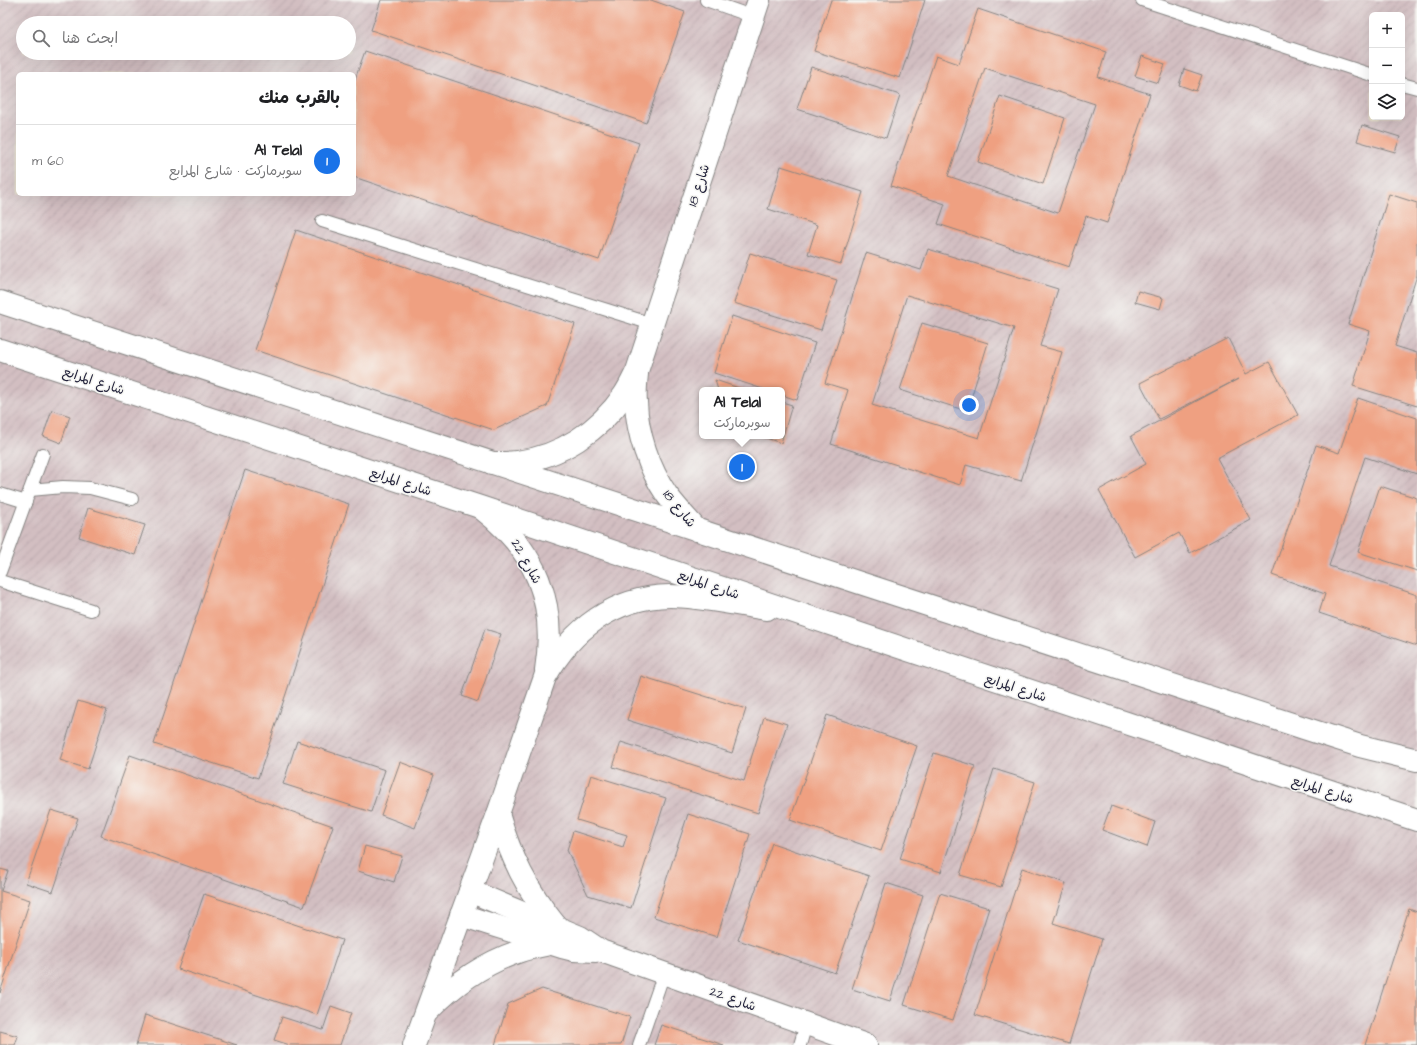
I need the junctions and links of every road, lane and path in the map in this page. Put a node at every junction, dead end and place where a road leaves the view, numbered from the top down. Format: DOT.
graph roads {
  1 [pos="706,0"];
  2 [pos="1142,0"];
  3 [pos="756,8"];
  4 [pos="1369,74"];
  5 [pos="1405,85"];
  6 [pos="1417,88"];
  7 [pos="322,220"];
  8 [pos="0,302"];
  9 [pos="652,324"];
  10 [pos="0,350"];
  11 [pos="637,371"];
  12 [pos="43,454"];
  13 [pos="491,463"];
  14 [pos="30,490"];
  15 [pos="0,494"];
  16 [pos="132,499"];
  17 [pos="26,502"];
  18 [pos="480,507"];
  19 [pos="697,530"];
  20 [pos="0,572"];
  21 [pos="0,581"];
  22 [pos="91,610"];
  23 [pos="798,614"];
  24 [pos="545,677"];
  25 [pos="1417,760"];
  26 [pos="498,814"];
  27 [pos="1417,820"];
  28 [pos="470,891"];
  29 [pos="461,915"];
  30 [pos="553,936"];
  31 [pos="664,973"];
  32 [pos="424,1017"];
  33 [pos="806,1024"];
  34 [pos="414,1045"];
  35 [pos="639,1045"];
  36 [pos="800,1045"];
  37 [pos="866,1045"];
  1 -- 3 [label="lane"];
  2 -- 4 [label="lane"];
  3 -- 9 [label="main road, شارع 18"];
  5 -- 6 [label="lane"];
  7 -- 9 [label="lane"];
  8 -- 13 [label="main road"];
  9 -- 11 [label="main road, شارع 18"];
  10 -- 18 [label="main road, شارع المرابع"];
  11 -- 13 [label="main road, شارع 18"];
  11 -- 19 [label="main road, شارع 18"];
  12 -- 14 [label="lane"];
  13 -- 19 [label="main road"];
  14 -- 16 [label="lane"];
  14 -- 17 [label="lane"];
  15 -- 17 [label="lane"];
  17 -- 20 [label="lane"];
  18 -- 23 [label="main road, شارع المرابع"];
  18 -- 24 [label="main road, شارع 22"];
  19 -- 25 [label="main road"];
  21 -- 22 [label="lane"];
  23 -- 24 [label="main road, شارع 22"];
  23 -- 27 [label="main road, شارع المرابع"];
  24 -- 26 [label="main road, شارع 22"];
  26 -- 28 [label="main road, شارع 22"];
  26 -- 30 [label="main road, شارع 22"];
  28 -- 29 [label="main road, شارع 22"];
  28 -- 30 [label="main road, شارع 22"];
  29 -- 30 [label="main road, شارع 22"];
  29 -- 32 [label="main road, شارع 22"];
  30 -- 31 [label="main road, شارع 22"];
  30 -- 32 [label="main road, شارع 22"];
  31 -- 33 [label="main road, شارع 22"];
  31 -- 35 [label="lane"];
  32 -- 34 [label="main road, شارع 22"];
  33 -- 36 [label="lane"];
  33 -- 37 [label="main road, شارع 22"];
}
